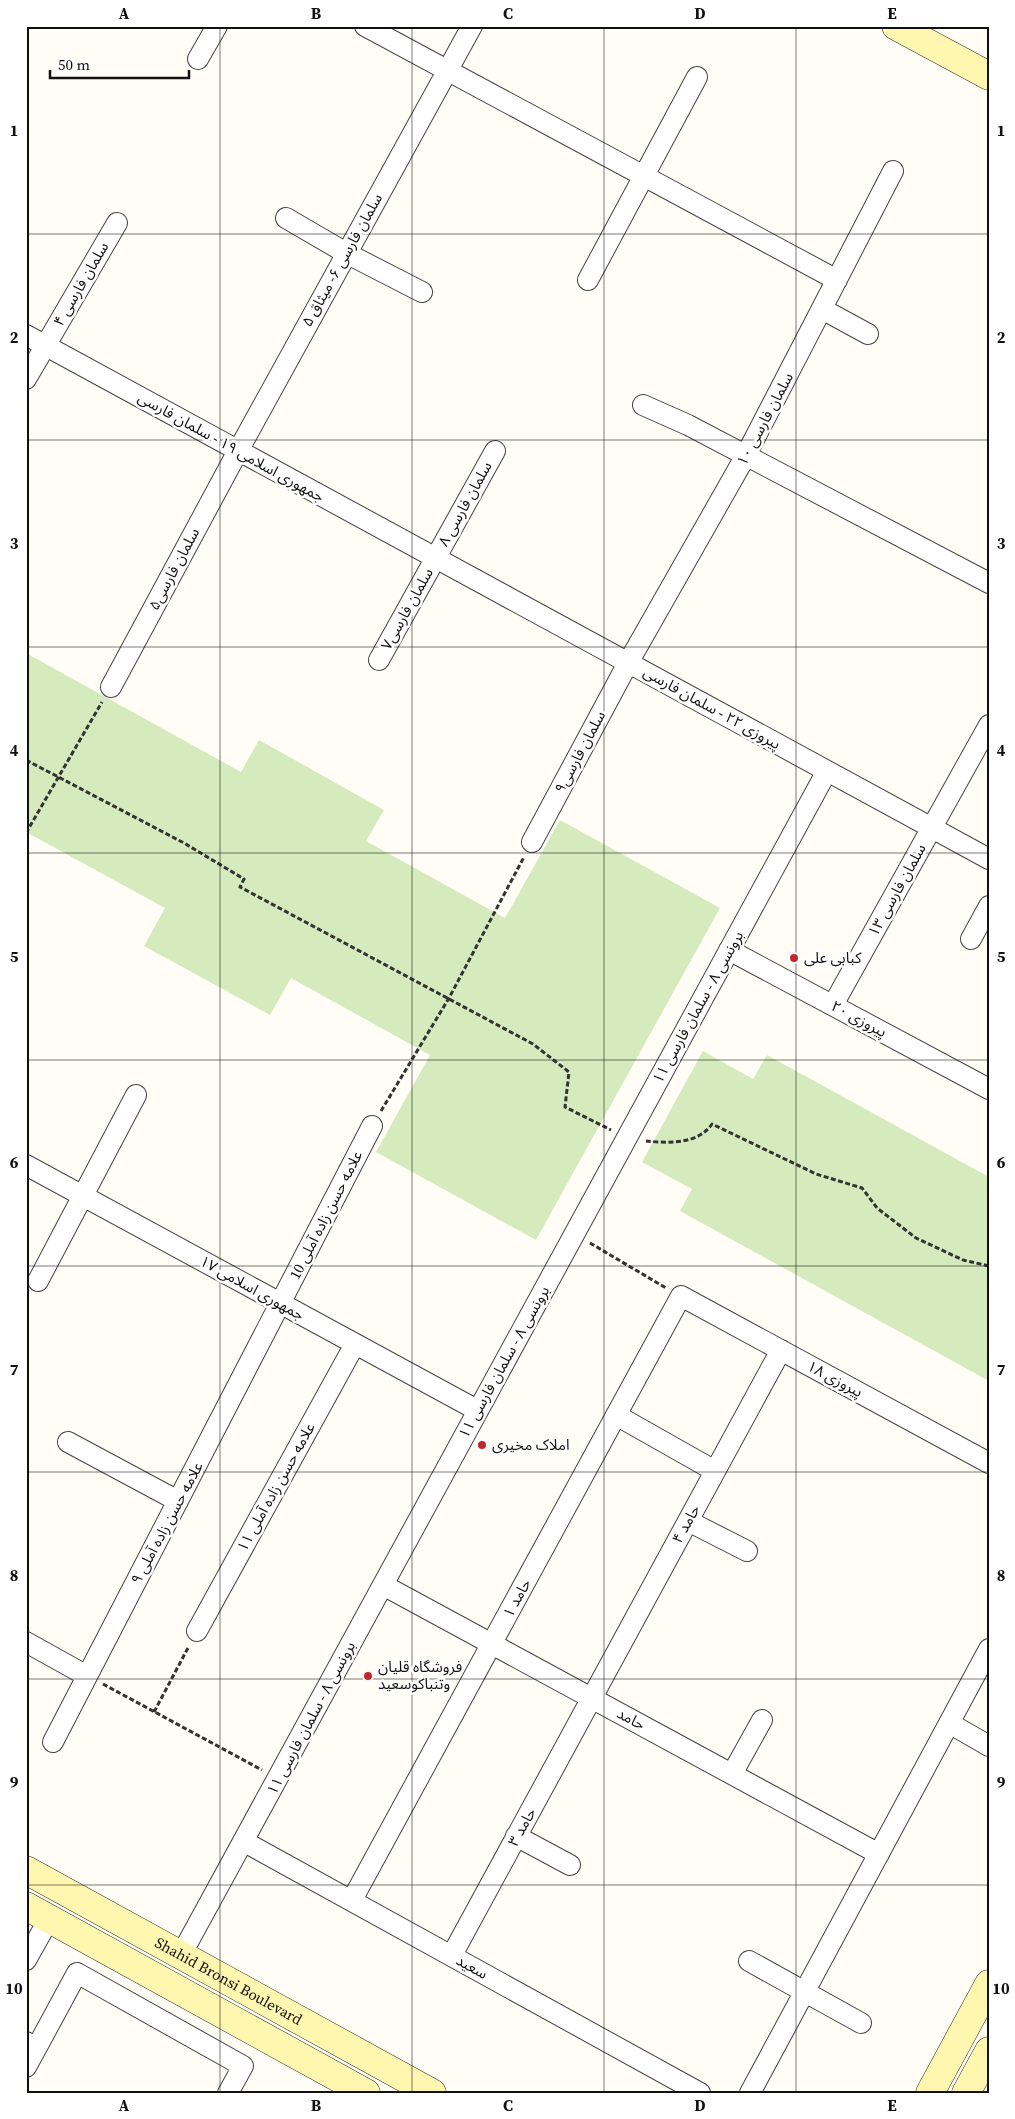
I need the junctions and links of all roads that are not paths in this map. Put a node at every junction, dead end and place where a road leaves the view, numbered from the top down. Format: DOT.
graph roads {
  1 [pos="217,26"];
  2 [pos="365,26"];
  3 [pos="472,26"];
  4 [pos="896,26"];
  5 [pos="198,59"];
  6 [pos="447,70"];
  7 [pos="697,76"];
  8 [pos="989,76"];
  9 [pos="893,171"];
  10 [pos="644,176"];
  11 [pos="286,218"];
  12 [pos="116,222"];
  13 [pos="346,253"];
  14 [pos="588,280"];
  15 [pos="837,280"];
  16 [pos="422,292"];
  17 [pos="822,309"];
  18 [pos="868,334"];
  19 [pos="26,335"];
  20 [pos="46,346"];
  21 [pos="26,379"];
  22 [pos="643,405"];
  23 [pos="238,451"];
  24 [pos="495,451"];
  25 [pos="745,457"];
  26 [pos="435,558"];
  27 [pos="989,584"];
  28 [pos="379,660"];
  29 [pos="628,663"];
  30 [pos="111,687"];
  31 [pos="989,725"];
  32 [pos="826,771"];
  33 [pos="932,828"];
  34 [pos="532,842"];
  35 [pos="989,859"];
  36 [pos="989,906"];
  37 [pos="971,939"];
  38 [pos="729,950"];
  39 [pos="833,1006"];
  40 [pos="989,1089"];
  41 [pos="136,1095"];
  42 [pos="372,1126"];
  43 [pos="26,1165"];
  44 [pos="84,1196"];
  45 [pos="38,1281"];
  46 [pos="681,1296"];
  47 [pos="281,1304"];
  48 [pos="355,1344"];
  49 [pos="781,1350"];
  50 [pos="477,1410"];
  51 [pos="616,1416"];
  52 [pos="68,1442"];
  53 [pos="989,1463"];
  54 [pos="715,1471"];
  55 [pos="178,1501"];
  56 [pos="688,1521"];
  57 [pos="747,1551"];
  58 [pos="383,1585"];
  59 [pos="197,1631"];
  60 [pos="26,1642"];
  61 [pos="492,1644"];
  62 [pos="989,1649"];
  63 [pos="87,1676"];
  64 [pos="592,1698"];
  65 [pos="762,1720"];
  66 [pos="949,1722"];
  67 [pos="53,1742"];
  68 [pos="989,1746"];
  69 [pos="732,1774"];
  70 [pos="516,1836"];
  71 [pos="243,1840"];
  72 [pos="879,1854"];
  73 [pos="570,1865"];
  74 [pos="26,1870"];
  75 [pos="352,1900"];
  76 [pos="38,1912"];
  77 [pos="182,1955"];
  78 [pos="452,1956"];
  79 [pos="26,1960"];
  80 [pos="748,1961"];
  81 [pos="989,1984"];
  82 [pos="804,1992"];
  83 [pos="861,2024"];
  84 [pos="32,2045"];
  85 [pos="989,2051"];
  86 [pos="26,2068"];
  87 [pos="228,2093"];
  88 [pos="366,2093"];
  89 [pos="432,2093"];
  90 [pos="700,2093"];
  91 [pos="750,2093"];
  92 [pos="930,2093"];
  93 [pos="966,2093"];
  1 -- 5 [label="street"];
  2 -- 6 [label="street"];
  3 -- 6 [label="street, سلمان فارسی ۶- میثاق ۵"];
  4 -- 8 [label="street"];
  6 -- 10 [label="street"];
  6 -- 13 [label="street, سلمان فارسی ۶- میثاق ۵"];
  7 -- 10 [label="street"];
  9 -- 15 [label="street, سلمان فارسی ۱۰"];
  10 -- 14 [label="street"];
  10 -- 15 [label="street"];
  11 -- 13 [label="street"];
  12 -- 20 [label="street, سلمان فارسی ۴"];
  13 -- 16 [label="street"];
  13 -- 23 [label="street, سلمان فارسی ۶- میثاق ۵"];
  15 -- 17 [label="street, سلمان فارسی ۱۰"];
  17 -- 18 [label="street"];
  17 -- 25 [label="street, سلمان فارسی ۱۰"];
  19 -- 20 [label="street, جمهوری اسلامی ۱۹ - سلمان فارسی"];
  20 -- 21 [label="street, سلمان فارسی ۴"];
  20 -- 23 [label="street, جمهوری اسلامی ۱۹ - سلمان فارسی"];
  22 -- 25 [label="street"];
  23 -- 26 [label="street, جمهوری اسلامی ۱۹ - سلمان فارسی"];
  23 -- 30 [label="street, سلمان فارسی۵"];
  24 -- 26 [label="street, سلمان فارسی ۸"];
  25 -- 27 [label="street"];
  25 -- 29 [label="street, سلمان فارسی ۱۰"];
  26 -- 28 [label="street, سلمان فارسی۷"];
  26 -- 29 [label="street, پیروزی ۲۲ - سلمان فارسی"];
  29 -- 32 [label="street, پیروزی ۲۲ - سلمان فارسی"];
  29 -- 34 [label="street, سلمان فارسی۹"];
  31 -- 33 [label="street, سلمان فارسی ۱۳"];
  32 -- 33 [label="street, پیروزی ۲۲ - سلمان فارسی"];
  32 -- 38 [label="street, برونسی ۸ - سلمان فارسی ۱۱"];
  33 -- 35 [label="street, پیروزی ۲۲ - سلمان فارسی"];
  33 -- 39 [label="street, سلمان فارسی ۱۳"];
  36 -- 37 [label="street"];
  38 -- 39 [label="street, پیروزی ۲۰"];
  38 -- 50 [label="street, برونسی ۸ - سلمان فارسی ۱۱"];
  39 -- 40 [label="street, پیروزی ۲۰"];
  41 -- 44 [label="street"];
  42 -- 47 [label="street, علامه حسن زاده آملی 10"];
  43 -- 44 [label="street, جمهوری اسلامی ۱۷"];
  44 -- 45 [label="street"];
  44 -- 47 [label="street, جمهوری اسلامی ۱۷"];
  46 -- 49 [label="street, پیروزی ۱۸"];
  46 -- 51 [label="street, حامد ۱"];
  47 -- 48 [label="street, جمهوری اسلامی ۱۷"];
  47 -- 55 [label="street, علامه حسن زاده آملی ۹"];
  48 -- 50 [label="street, جمهوری اسلامی ۱۷"];
  48 -- 59 [label="street, علامه حسن زاده آملی ۱۱"];
  49 -- 53 [label="street, پیروزی ۱۸"];
  49 -- 54 [label="street, حامد ۴"];
  50 -- 58 [label="street, برونسی ۸ - سلمان فارسی ۱۱"];
  51 -- 54 [label="street"];
  51 -- 61 [label="street, حامد ۱"];
  52 -- 55 [label="street"];
  54 -- 56 [label="street, حامد ۴"];
  55 -- 63 [label="street, علامه حسن زاده آملی ۹"];
  56 -- 57 [label="street"];
  56 -- 64 [label="street, حامد ۴"];
  58 -- 61 [label="street, حامد"];
  58 -- 71 [label="street, برونسی ۸ - سلمان فارسی ۱۱"];
  60 -- 63 [label="street"];
  61 -- 64 [label="street, حامد"];
  61 -- 75 [label="street, حامد ۱"];
  62 -- 66 [label="street"];
  63 -- 67 [label="street, علامه حسن زاده آملی ۹"];
  64 -- 69 [label="street, حامد"];
  64 -- 70 [label="street, حامد ۳"];
  65 -- 69 [label="street"];
  66 -- 68 [label="street"];
  66 -- 72 [label="street"];
  69 -- 72 [label="street, حامد"];
  70 -- 73 [label="street"];
  70 -- 78 [label="street, حامد ۳"];
  71 -- 75 [label="street, سعید"];
  71 -- 77 [label="street, برونسی ۸ - سلمان فارسی ۱۱"];
  72 -- 82 [label="street"];
  74 -- 77 [label="street, Shahid Bronsi Boulevard"];
  75 -- 78 [label="street, سعید"];
  76 -- 79 [label="street"];
  76 -- 88 [label="street, Shahid Bronsi Boulevard"];
  77 -- 89 [label="street, Shahid Bronsi Boulevard"];
  78 -- 90 [label="street, سعید"];
  80 -- 82 [label="street"];
  81 -- 92 [label="street"];
  82 -- 83 [label="street"];
  82 -- 91 [label="street"];
  84 -- 86 [label="street"];
  84 -- 87 [label="street"];
  85 -- 93 [label="street"];
}
